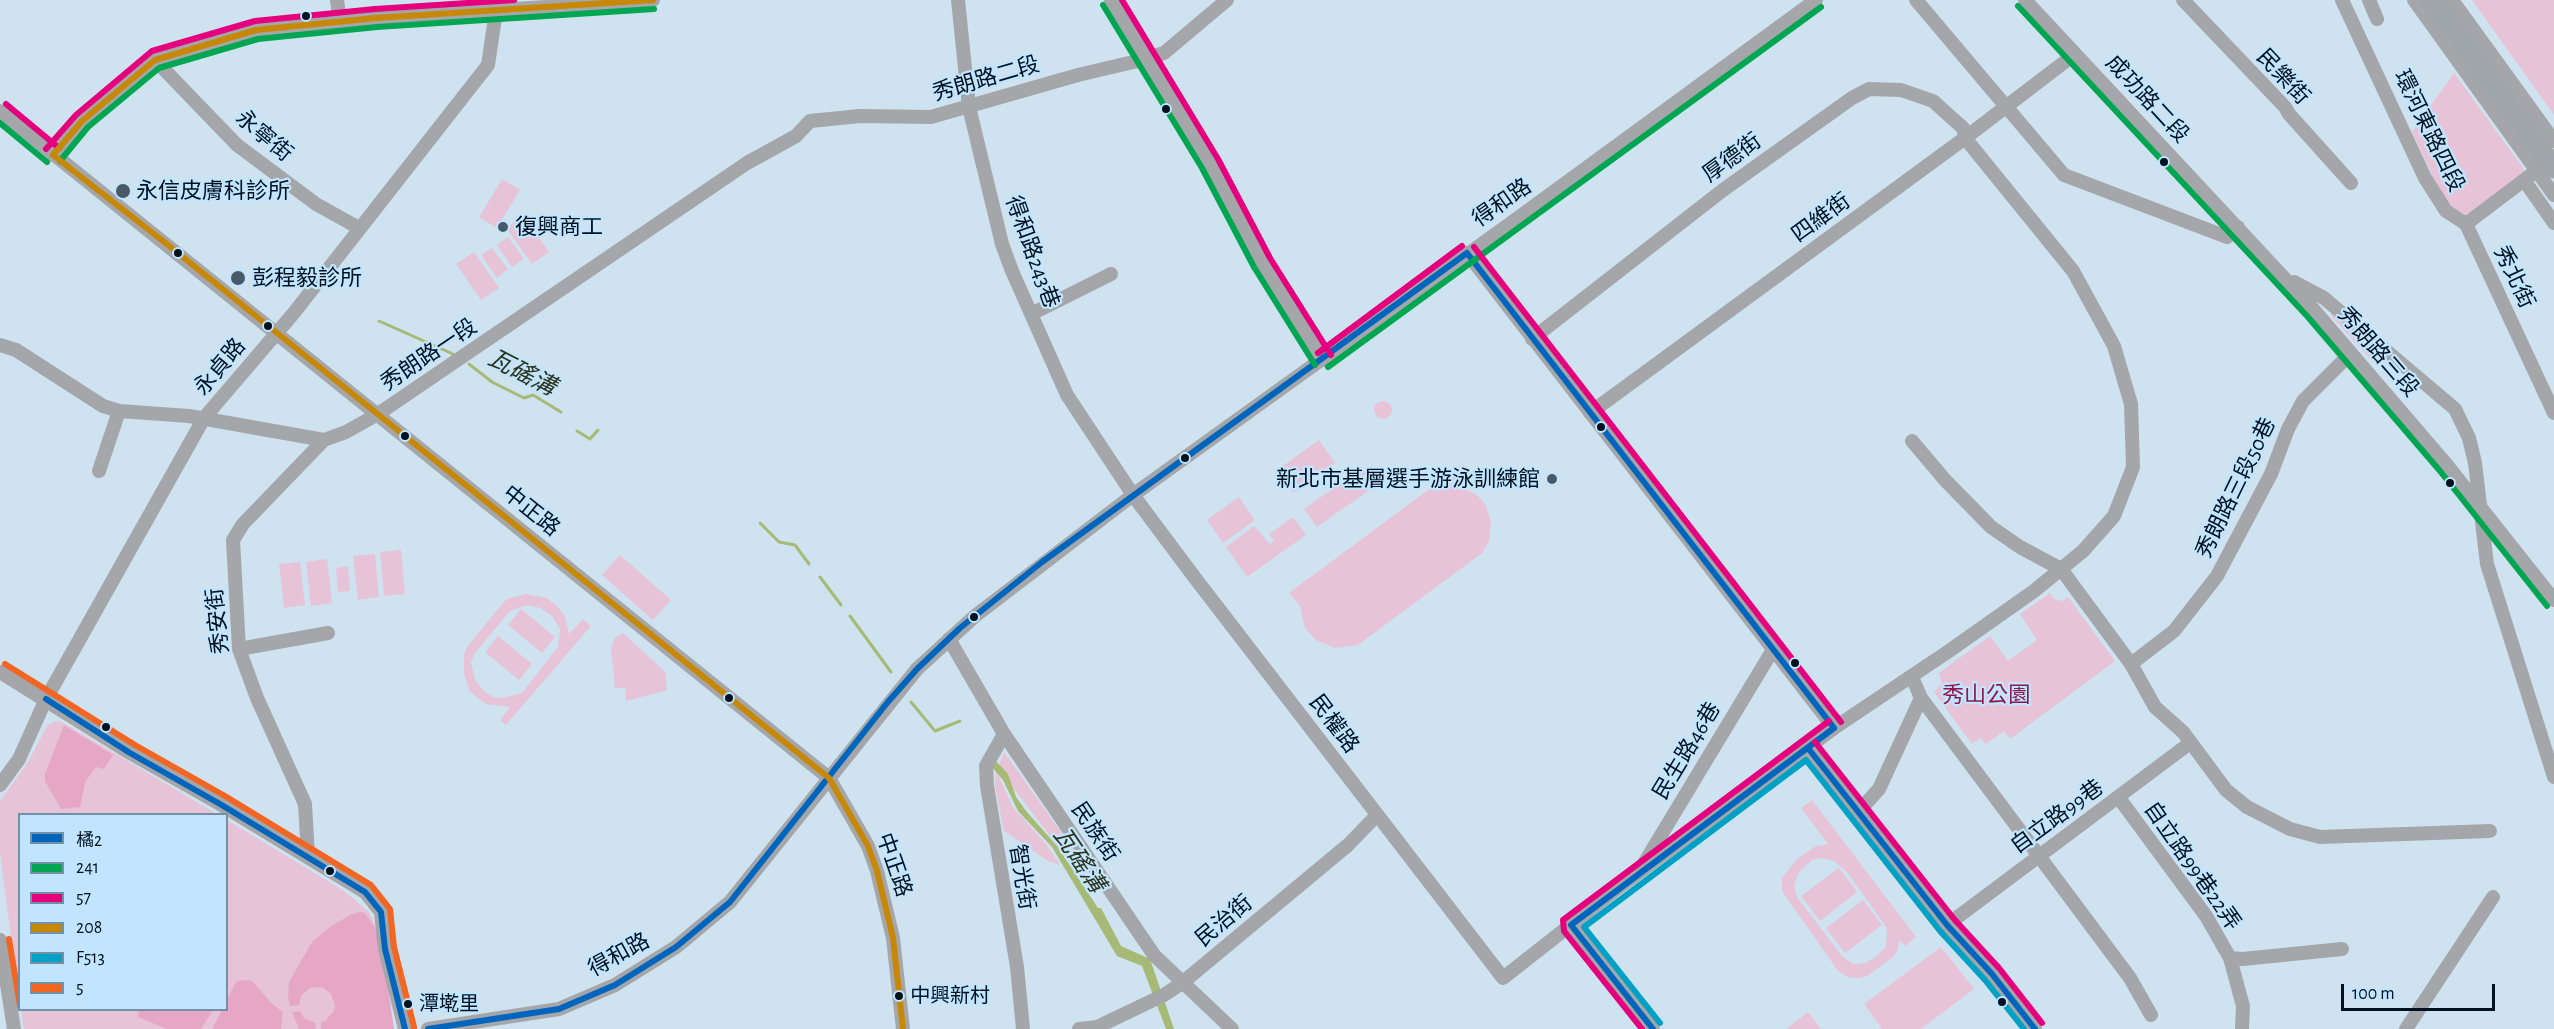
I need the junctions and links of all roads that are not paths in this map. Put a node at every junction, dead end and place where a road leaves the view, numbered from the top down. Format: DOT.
graph roads {
  1 [pos="338,0"];
  2 [pos="653,0"];
  3 [pos="958,0"];
  4 [pos="1111,0"];
  5 [pos="1227,0"];
  6 [pos="1816,0"];
  7 [pos="1916,0"];
  8 [pos="2025,0"];
  9 [pos="2183,0"];
  10 [pos="2342,0"];
  11 [pos="2369,0"];
  12 [pos="2414,0"];
  13 [pos="2421,0"];
  14 [pos="2432,0"];
  15 [pos="2446,0"];
  16 [pos="2452,0"];
  17 [pos="2461,0"];
  18 [pos="496,6"];
  19 [pos="2377,19"];
  20 [pos="340,22"];
  21 [pos="2075,54"];
  22 [pos="1146,59"];
  23 [pos="155,60"];
  24 [pos="2006,106"];
  25 [pos="969,107"];
  26 [pos="0,111"];
  27 [pos="2554,130"];
  28 [pos="1965,138"];
  29 [pos="53,155"];
  30 [pos="2549,159"];
  31 [pos="747,163"];
  32 [pos="2524,180"];
  33 [pos="2554,182"];
  34 [pos="2351,183"];
  35 [pos="2554,195"];
  36 [pos="2554,223"];
  37 [pos="2466,224"];
  38 [pos="2238,227"];
  39 [pos="359,228"];
  40 [pos="1467,254"];
  41 [pos="1111,274"];
  42 [pos="2286,279"];
  43 [pos="1031,314"];
  44 [pos="276,332"];
  45 [pos="1532,339"];
  46 [pos="0,345"];
  47 [pos="2351,353"];
  48 [pos="1323,360"];
  49 [pos="119,411"];
  50 [pos="1590,413"];
  51 [pos="2554,413"];
  52 [pos="378,414"];
  53 [pos="204,418"];
  54 [pos="324,440"];
  55 [pos="1912,441"];
  56 [pos="99,471"];
  57 [pos="1133,495"];
  58 [pos="2481,508"];
  59 [pos="2061,569"];
  60 [pos="2554,600"];
  61 [pos="328,633"];
  62 [pos="948,639"];
  63 [pos="1773,648"];
  64 [pos="239,649"];
  65 [pos="2132,664"];
  66 [pos="0,672"];
  67 [pos="1912,677"];
  68 [pos="1921,698"];
  69 [pos="46,699"];
  70 [pos="1834,728"];
  71 [pos="1004,734"];
  72 [pos="2186,738"];
  73 [pos="1808,748"];
  74 [pos="2554,777"];
  75 [pos="829,778"];
  76 [pos="0,784"];
  77 [pos="2119,798"];
  78 [pos="1859,811"];
  79 [pos="1377,815"];
  80 [pos="2490,831"];
  81 [pos="308,856"];
  82 [pos="2040,856"];
  83 [pos="1637,875"];
  84 [pos="2493,897"];
  85 [pos="1571,925"];
  86 [pos="1947,925"];
  87 [pos="0,940"];
  88 [pos="2342,949"];
  89 [pos="2230,958"];
  90 [pos="1503,978"];
  91 [pos="1182,983"];
  92 [pos="2151,1015"];
  93 [pos="14,1029"];
  94 [pos="405,1029"];
  95 [pos="428,1029"];
  96 [pos="903,1029"];
  97 [pos="1023,1029"];
  98 [pos="1079,1029"];
  99 [pos="1232,1029"];
  100 [pos="1653,1029"];
  101 [pos="2035,1029"];
  102 [pos="2242,1029"];
  103 [pos="2406,1029"];
  1 -- 20 [label="street"];
  2 -- 18 [label="street"];
  3 -- 25 [label="street, 得和路243巷"];
  4 -- 22 [label="street"];
  5 -- 22 [label="street, 秀朗路二段"];
  6 -- 40 [label="street, 得和路"];
  7 -- 24 [label="street"];
  8 -- 21 [label="street, 成功路二段"];
  9 -- 34 [label="street, 民樂街"];
  10 -- 37 [label="street, 環河東路四段"];
  11 -- 19 [label="street"];
  12 -- 30 [label="street"];
  13 -- 30 [label="street"];
  14 -- 30 [label="highway"];
  15 -- 30 [label="highway"];
  16 -- 30 [label="street"];
  17 -- 27 [label="street"];
  18 -- 20 [label="street"];
  18 -- 39 [label="street, 永貞路"];
  20 -- 23 [label="street"];
  21 -- 24 [label="street, 四維街"];
  21 -- 38 [label="street, 成功路二段"];
  22 -- 25 [label="street, 秀朗路二段"];
  22 -- 48 [label="street"];
  23 -- 29 [label="street"];
  23 -- 39 [label="street, 永寧街"];
  24 -- 28 [label="street, 四維街"];
  24 -- 38 [label="street"];
  25 -- 31 [label="street, 秀朗路二段"];
  25 -- 43 [label="street, 得和路243巷"];
  26 -- 29 [label="street, 中正路"];
  28 -- 45 [label="street, 厚德街"];
  28 -- 50 [label="street, 四維街"];
  28 -- 59 [label="street, 厚德街"];
  29 -- 44 [label="street, 中正路"];
  30 -- 32 [label="street, 環河東路四段"];
  30 -- 33 [label="street"];
  30 -- 35 [label="street"];
  31 -- 52 [label="street, 秀朗路一段"];
  32 -- 36 [label="street"];
  32 -- 37 [label="street, 環河東路四段"];
  37 -- 51 [label="street, 秀北街"];
  38 -- 42 [label="street, 秀朗路三段"];
  39 -- 44 [label="street, 永貞路"];
  40 -- 45 [label="street"];
  40 -- 48 [label="street, 得和路"];
  41 -- 43 [label="street"];
  42 -- 47 [label="street, 秀朗路三段"];
  42 -- 58 [label="street"];
  43 -- 57 [label="street, 得和路243巷"];
  44 -- 52 [label="street, 中正路"];
  44 -- 53 [label="street, 永貞路"];
  45 -- 50 [label="street"];
  46 -- 49 [label="street"];
  47 -- 58 [label="street, 秀朗路三段"];
  47 -- 65 [label="street, 秀朗路三段50巷"];
  48 -- 57 [label="street, 得和路"];
  49 -- 53 [label="street"];
  49 -- 56 [label="street"];
  50 -- 63 [label="street"];
  52 -- 54 [label="street, 秀朗路一段"];
  52 -- 75 [label="street, 中正路"];
  53 -- 54 [label="street"];
  53 -- 69 [label="street, 永貞路"];
  54 -- 64 [label="street, 秀安街"];
  55 -- 59 [label="street"];
  57 -- 62 [label="street, 得和路"];
  57 -- 79 [label="street, 民權路"];
  58 -- 60 [label="street, 秀朗路三段"];
  58 -- 74 [label="street"];
  59 -- 65 [label="street"];
  59 -- 67 [label="street, 厚德街"];
  61 -- 64 [label="street"];
  62 -- 71 [label="street, 民族街"];
  62 -- 75 [label="street, 得和路"];
  63 -- 70 [label="street"];
  63 -- 83 [label="street, 民生路46巷"];
  64 -- 81 [label="street, 秀安街"];
  65 -- 72 [label="street"];
  66 -- 69 [label="street"];
  67 -- 68 [label="street"];
  67 -- 70 [label="street, 厚德街"];
  68 -- 78 [label="street"];
  68 -- 82 [label="street"];
  69 -- 76 [label="street, 永貞路"];
  69 -- 81 [label="street"];
  70 -- 73 [label="street, 厚德街"];
  71 -- 91 [label="street, 民族街"];
  71 -- 97 [label="street, 智光街"];
  72 -- 77 [label="street, 自立路99巷"];
  72 -- 80 [label="street"];
  73 -- 78 [label="street"];
  73 -- 83 [label="street, 厚德街"];
  75 -- 95 [label="street, 得和路"];
  75 -- 96 [label="street, 中正路"];
  77 -- 82 [label="street, 自立路99巷"];
  77 -- 89 [label="street, 自立路99巷22弄"];
  78 -- 86 [label="street"];
  79 -- 90 [label="street, 民權路"];
  79 -- 91 [label="street, 民治街"];
  81 -- 94 [label="street"];
  82 -- 86 [label="street, 自立路99巷"];
  82 -- 92 [label="street"];
  83 -- 85 [label="street, 厚德街"];
  84 -- 103 [label="street"];
  85 -- 90 [label="street, 厚德街"];
  85 -- 100 [label="street"];
  86 -- 101 [label="street"];
  87 -- 93 [label="street"];
  88 -- 89 [label="street"];
  89 -- 102 [label="street, 自立路99巷22弄"];
  91 -- 98 [label="street, 民治街"];
  91 -- 99 [label="street, 民族街"];
}
